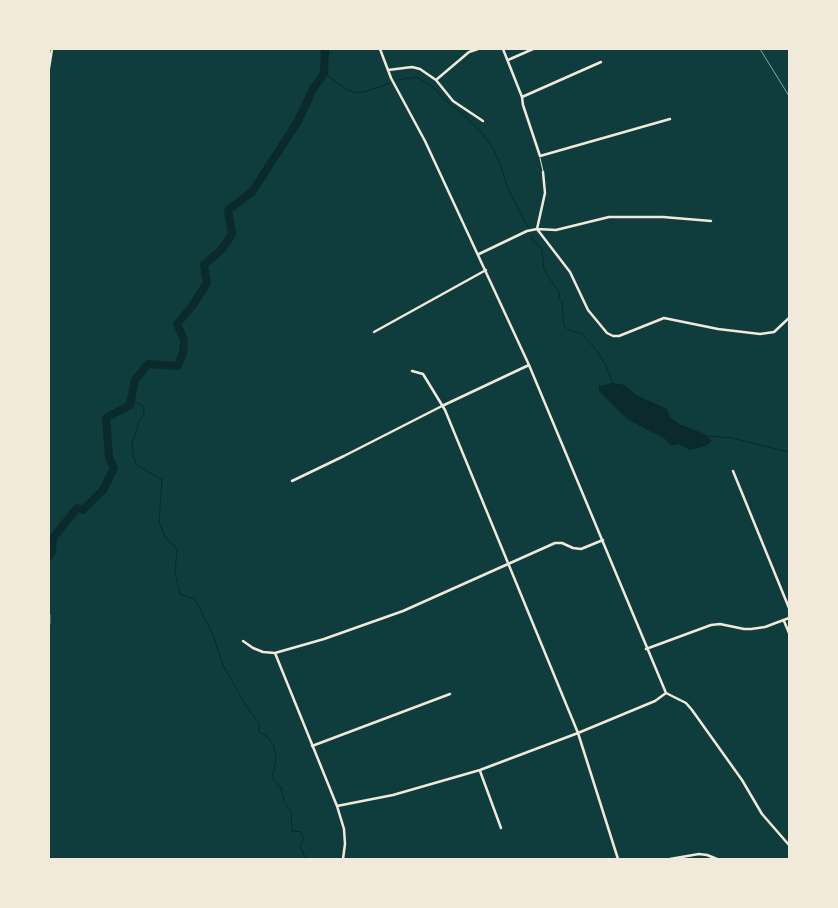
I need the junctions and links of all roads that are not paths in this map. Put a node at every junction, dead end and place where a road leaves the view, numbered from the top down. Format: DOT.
graph roads {
  1 [pos="52,49"];
  2 [pos="380,49"];
  3 [pos="478,49"];
  4 [pos="503,49"];
  5 [pos="533,49"];
  6 [pos="508,60"];
  7 [pos="601,62"];
  8 [pos="49,68"];
  9 [pos="388,70"];
  10 [pos="436,80"];
  11 [pos="522,97"];
  12 [pos="670,119"];
  13 [pos="482,121"];
  14 [pos="540,156"];
  15 [pos="543,172"];
  16 [pos="711,221"];
  17 [pos="537,229"];
  18 [pos="478,254"];
  19 [pos="486,270"];
  20 [pos="789,318"];
  21 [pos="374,332"];
  22 [pos="529,365"];
  23 [pos="412,371"];
  24 [pos="442,406"];
  25 [pos="733,471"];
  26 [pos="292,481"];
  27 [pos="603,540"];
  28 [pos="510,564"];
  29 [pos="789,608"];
  30 [pos="49,615"];
  31 [pos="789,618"];
  32 [pos="784,621"];
  33 [pos="49,624"];
  34 [pos="789,633"];
  35 [pos="243,641"];
  36 [pos="646,649"];
  37 [pos="275,653"];
  38 [pos="666,693"];
  39 [pos="450,694"];
  40 [pos="578,733"];
  41 [pos="312,746"];
  42 [pos="480,770"];
  43 [pos="337,806"];
  44 [pos="501,828"];
  45 [pos="789,846"];
  46 [pos="343,859"];
  47 [pos="618,859"];
  48 [pos="670,859"];
  49 [pos="717,859"];
  1 -- 8 [label="street"];
  2 -- 9 [label="street"];
  3 -- 10 [label="street"];
  4 -- 6 [label="street"];
  5 -- 6 [label="street"];
  6 -- 11 [label="street"];
  7 -- 11 [label="street"];
  9 -- 10 [label="street"];
  9 -- 18 [label="street"];
  10 -- 13 [label="street"];
  11 -- 14 [label="street"];
  12 -- 14 [label="street"];
  14 -- 15 [label="lane"];
  15 -- 17 [label="street"];
  16 -- 17 [label="street"];
  17 -- 18 [label="street"];
  17 -- 20 [label="street"];
  18 -- 19 [label="street"];
  19 -- 21 [label="street"];
  19 -- 22 [label="street"];
  22 -- 24 [label="street"];
  22 -- 27 [label="street"];
  23 -- 24 [label="street"];
  24 -- 26 [label="street"];
  24 -- 28 [label="street"];
  25 -- 29 [label="street"];
  27 -- 28 [label="street"];
  27 -- 36 [label="street"];
  28 -- 37 [label="street"];
  28 -- 40 [label="street"];
  30 -- 33 [label="street"];
  31 -- 32 [label="street"];
  32 -- 34 [label="street"];
  32 -- 36 [label="street"];
  35 -- 37 [label="street"];
  36 -- 38 [label="street"];
  37 -- 41 [label="street"];
  38 -- 40 [label="street"];
  38 -- 45 [label="street"];
  39 -- 41 [label="street"];
  40 -- 42 [label="street"];
  40 -- 47 [label="street"];
  41 -- 43 [label="street"];
  42 -- 43 [label="street"];
  42 -- 44 [label="street"];
  43 -- 46 [label="street"];
  48 -- 49 [label="street"];
}
